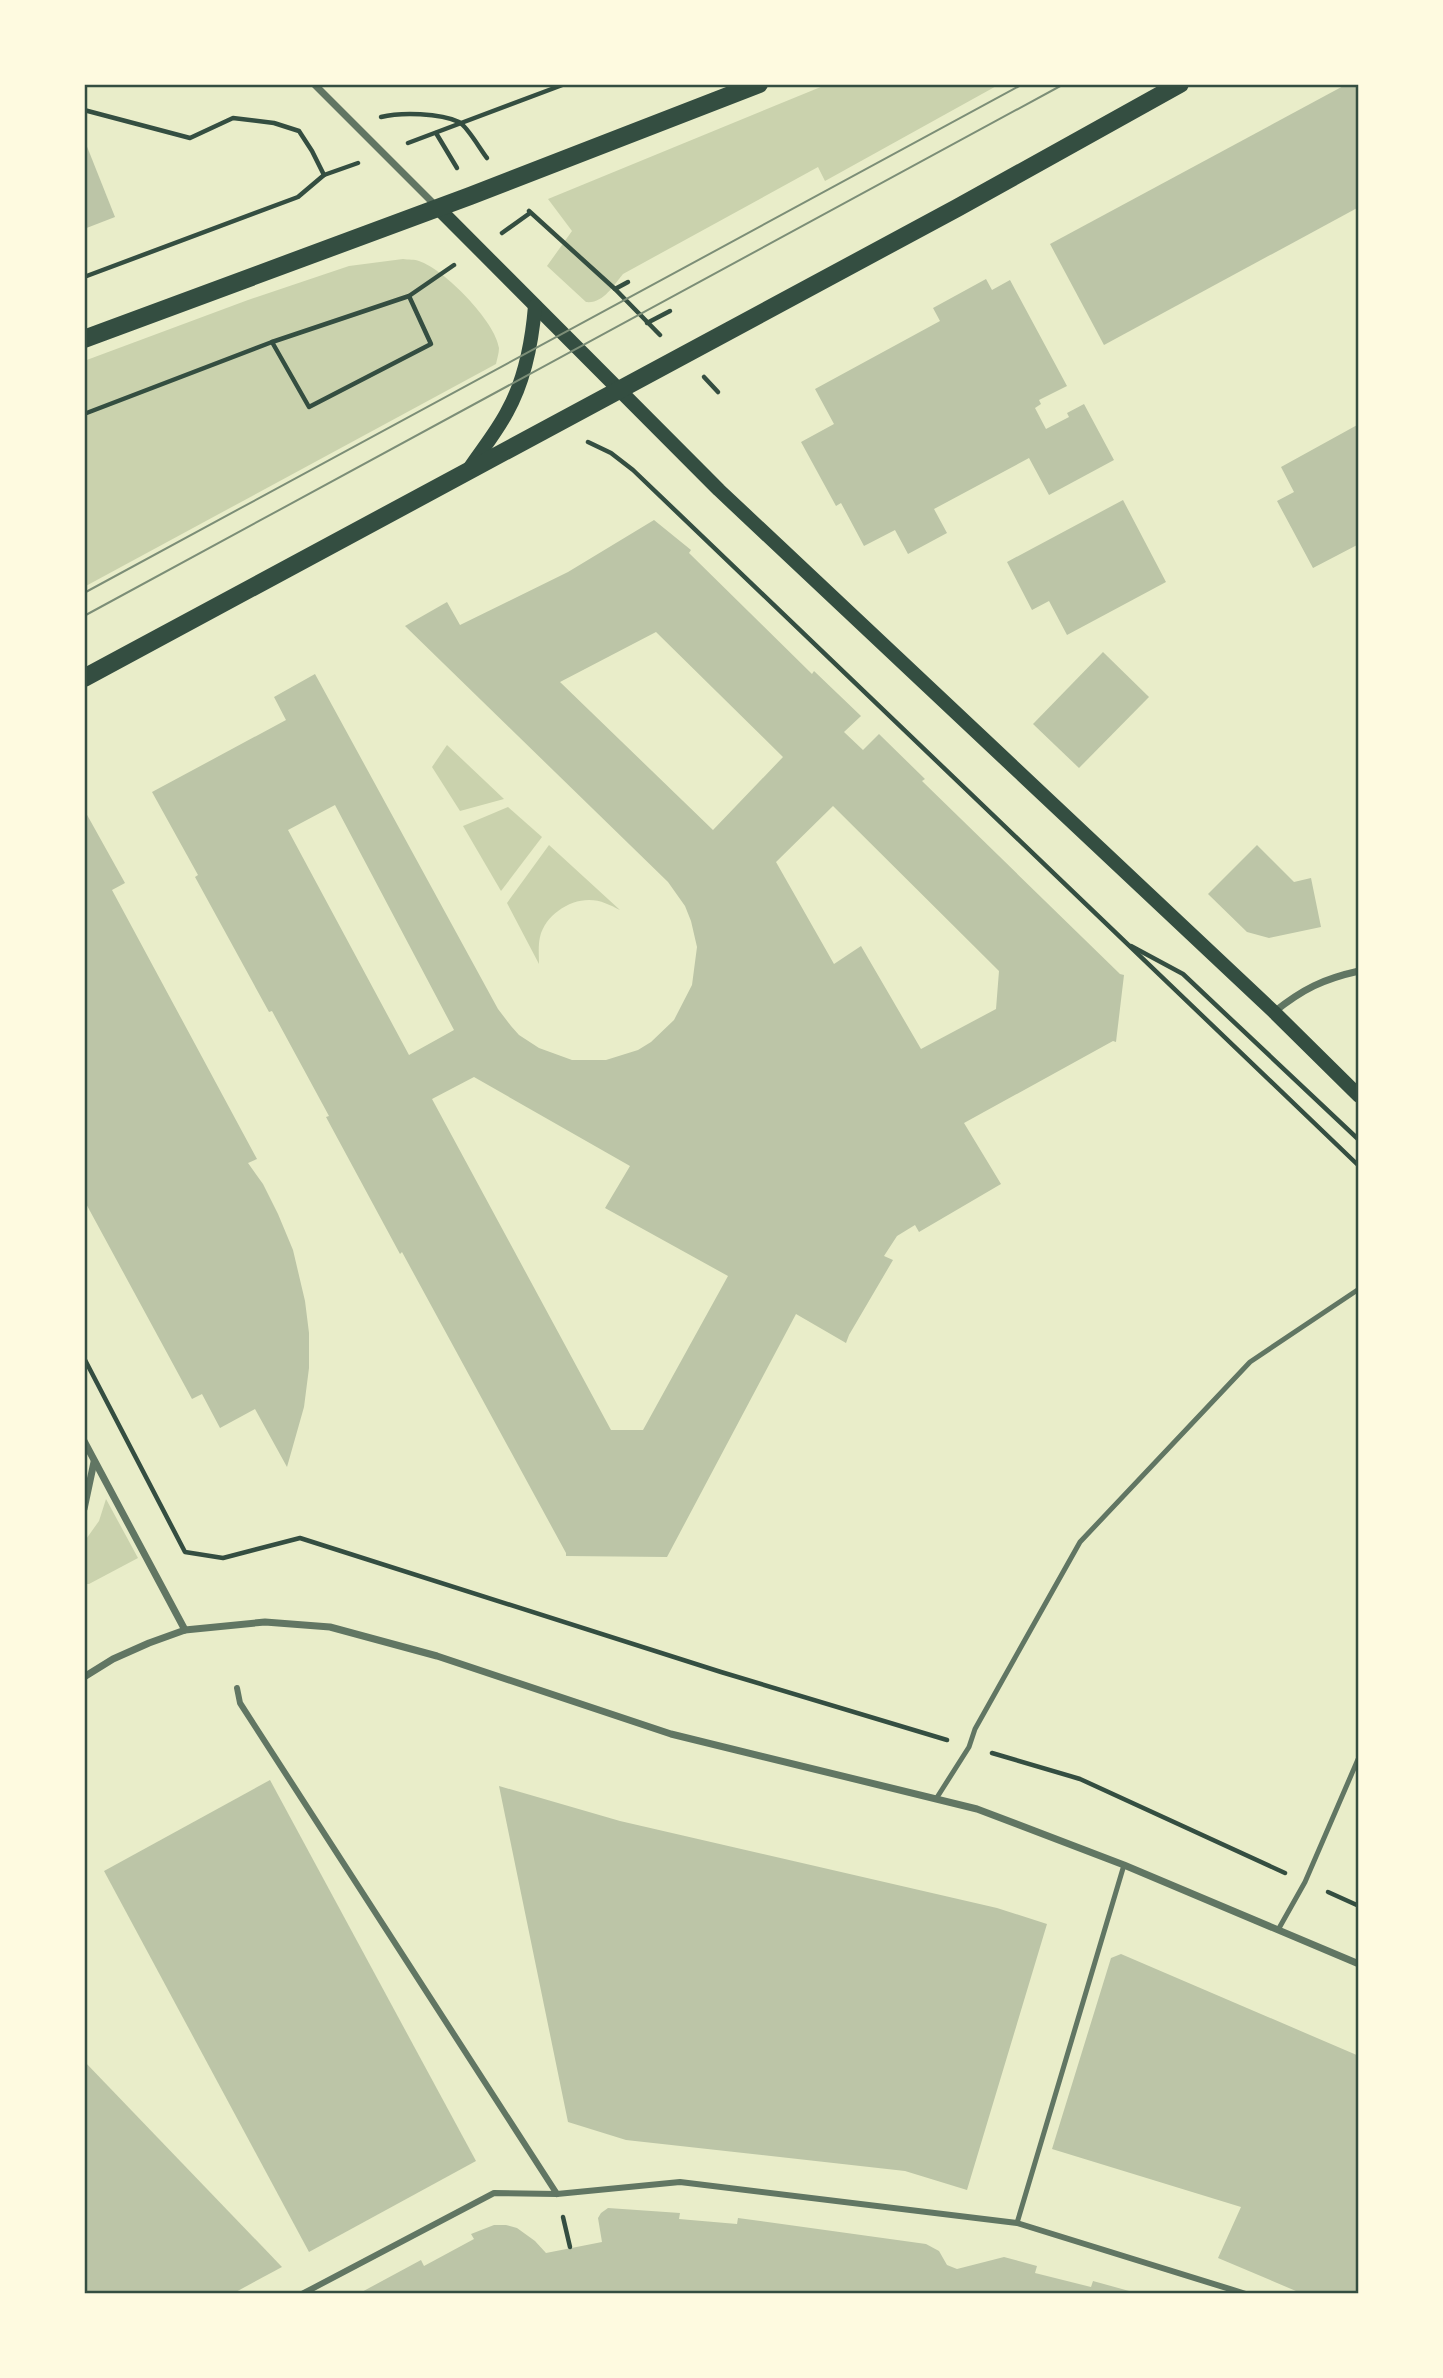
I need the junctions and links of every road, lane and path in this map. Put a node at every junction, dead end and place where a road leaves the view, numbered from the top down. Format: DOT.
graph roads {
  1 [pos="314,84"];
  2 [pos="565,84"];
  3 [pos="759,84"];
  4 [pos="1180,84"];
  5 [pos="84,110"];
  6 [pos="353,123"];
  7 [pos="461,123"];
  8 [pos="383,153"];
  9 [pos="324,176"];
  10 [pos="437,207"];
  11 [pos="510,228"];
  12 [pos="444,272"];
  13 [pos="84,277"];
  14 [pos="628,282"];
  15 [pos="615,289"];
  16 [pos="409,296"];
  17 [pos="535,306"];
  18 [pos="670,311"];
  19 [pos="647,323"];
  20 [pos="84,339"];
  21 [pos="666,340"];
  22 [pos="272,342"];
  23 [pos="618,390"];
  24 [pos="84,414"];
  25 [pos="556,424"];
  26 [pos="466,473"];
  27 [pos="84,678"];
  28 [pos="1124,942"];
  29 [pos="1359,971"];
  30 [pos="1274,1012"];
  31 [pos="1359,1096"];
  32 [pos="1359,1140"];
  33 [pos="1359,1166"];
  34 [pos="1359,1289"];
  35 [pos="84,1358"];
  36 [pos="84,1441"];
  37 [pos="94,1462"];
  38 [pos="84,1509"];
  39 [pos="185,1630"];
  40 [pos="84,1676"];
  41 [pos="237,1688"];
  42 [pos="969,1747"];
  43 [pos="1359,1756"];
  44 [pos="936,1799"];
  45 [pos="1124,1864"];
  46 [pos="1305,1882"];
  47 [pos="1359,1906"];
  48 [pos="1279,1930"];
  49 [pos="1359,1964"];
  50 [pos="557,2194"];
  51 [pos="1017,2223"];
  52 [pos="303,2294"];
  53 [pos="1246,2294"];
  1 -- 6 [label="street"];
  2 -- 7 [label="path"];
  3 -- 10 [label="main road"];
  4 -- 23 [label="main road"];
  5 -- 9 [label="path"];
  6 -- 7 [label="path"];
  6 -- 8 [label="street"];
  7 -- 8 [label="path"];
  8 -- 9 [label="path"];
  8 -- 10 [label="street"];
  9 -- 13 [label="path"];
  10 -- 17 [label="main road"];
  10 -- 20 [label="main road"];
  11 -- 15 [label="path"];
  12 -- 16 [label="path"];
  14 -- 15 [label="path"];
  15 -- 19 [label="path"];
  16 -- 22 [label="path"];
  16 -- 22 [label="path"];
  17 -- 23 [label="main road"];
  17 -- 26 [label="main road"];
  18 -- 19 [label="path"];
  19 -- 21 [label="path"];
  22 -- 24 [label="path"];
  23 -- 25 [label="main road"];
  23 -- 30 [label="main road"];
  25 -- 26 [label="main road"];
  25 -- 28 [label="path"];
  26 -- 27 [label="main road"];
  28 -- 32 [label="path"];
  28 -- 33 [label="path"];
  29 -- 30 [label="street"];
  30 -- 31 [label="main road"];
  34 -- 42 [label="lane"];
  35 -- 42 [label="path"];
  36 -- 37 [label="street"];
  37 -- 38 [label="street"];
  37 -- 39 [label="street"];
  39 -- 40 [label="street"];
  39 -- 44 [label="street"];
  41 -- 50 [label="street"];
  42 -- 44 [label="lane"];
  42 -- 46 [label="path"];
  43 -- 46 [label="lane"];
  44 -- 45 [label="street"];
  45 -- 48 [label="street"];
  45 -- 51 [label="lane"];
  46 -- 47 [label="path"];
  46 -- 48 [label="lane"];
  48 -- 49 [label="street"];
  50 -- 51 [label="street"];
  50 -- 52 [label="street"];
  51 -- 53 [label="street"];
}
